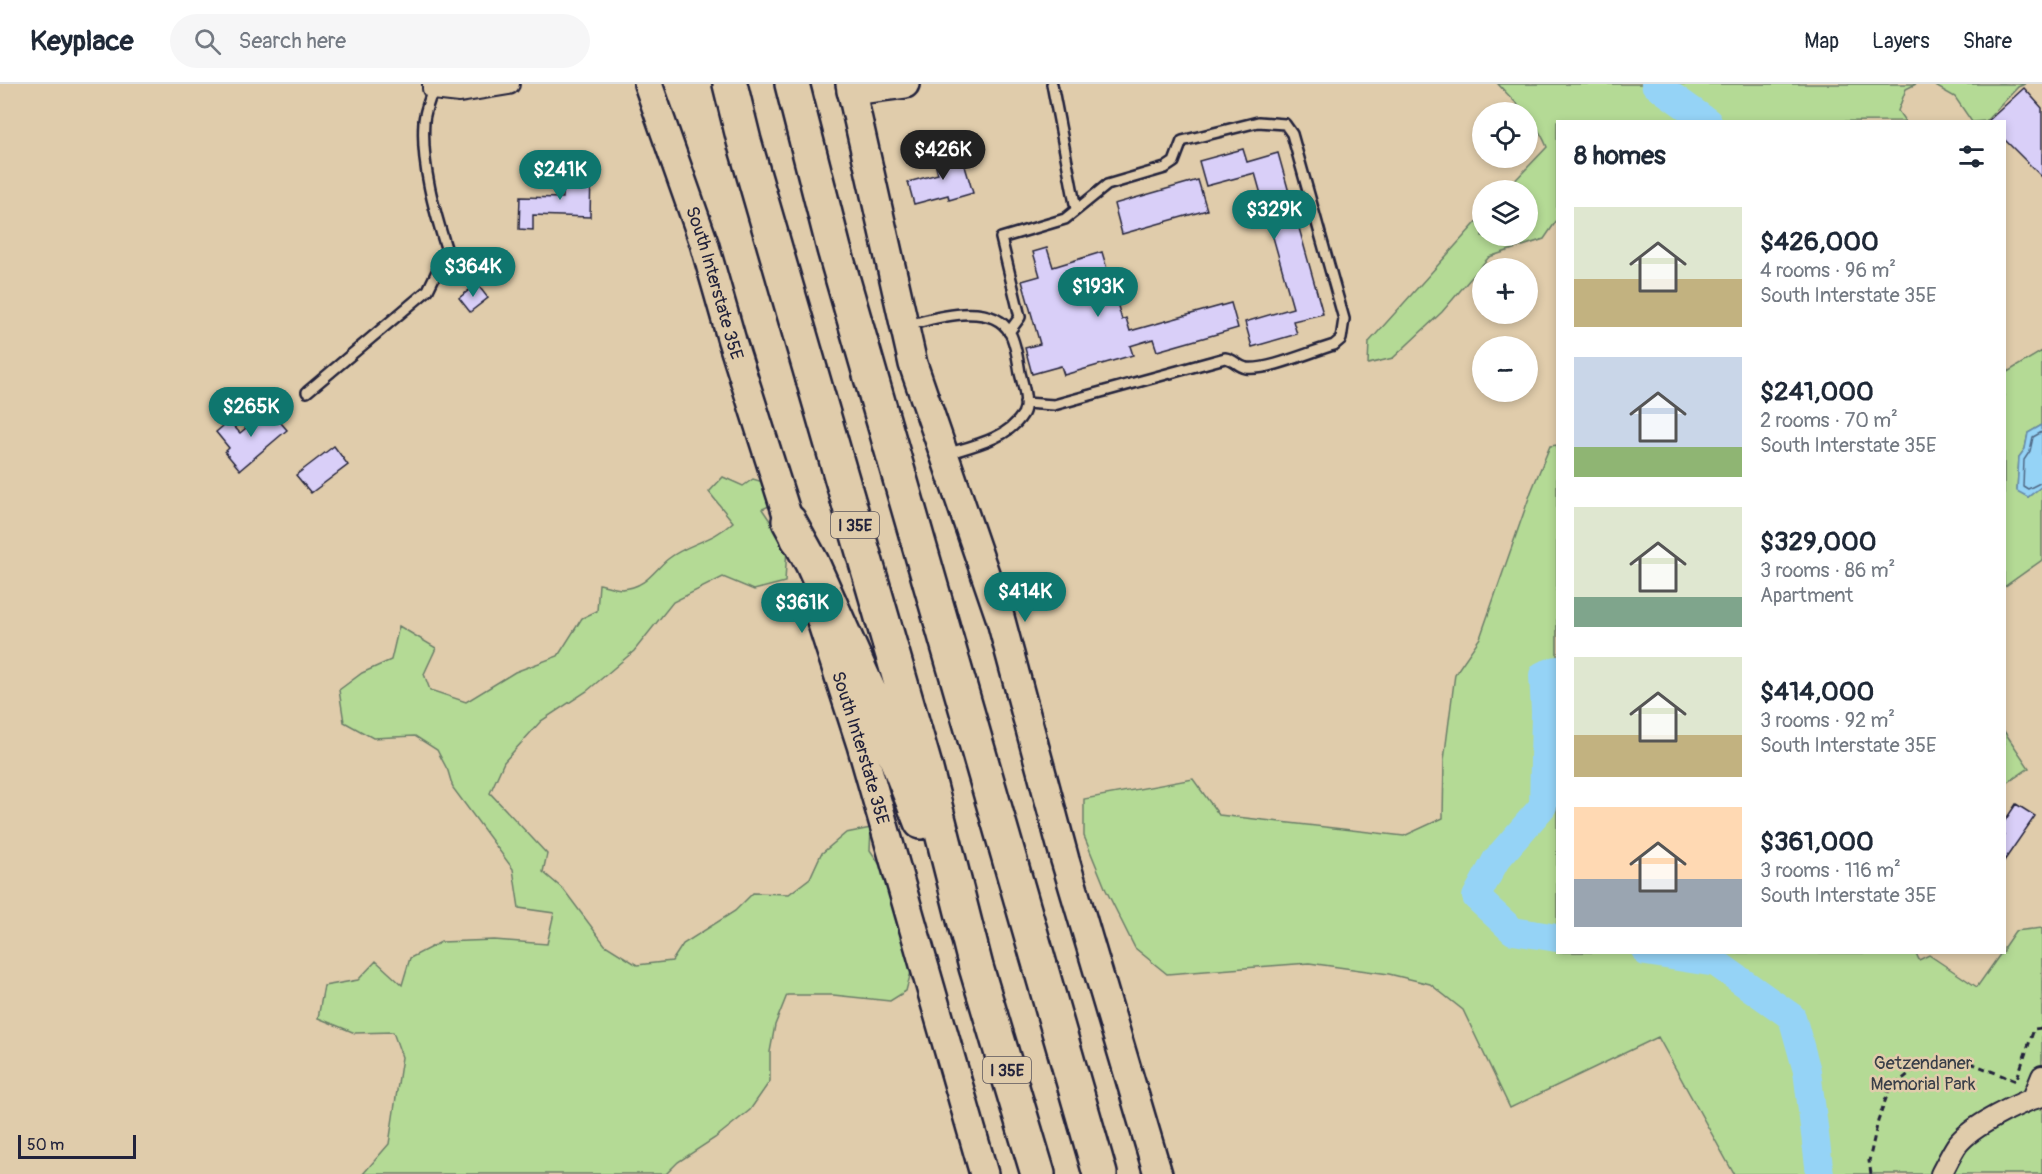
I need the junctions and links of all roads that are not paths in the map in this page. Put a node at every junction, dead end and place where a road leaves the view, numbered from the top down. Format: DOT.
graph roads {
  1 [pos="509,84"];
  2 [pos="648,84"];
  3 [pos="730,84"];
  4 [pos="792,84"];
  5 [pos="905,84"];
  6 [pos="1052,84"];
  7 [pos="433,87"];
  8 [pos="851,87"];
  9 [pos="1076,209"];
  10 [pos="903,327"];
  11 [pos="1009,332"];
  12 [pos="307,392"];
  13 [pos="1024,403"];
  14 [pos="944,454"];
  15 [pos="789,522"];
  16 [pos="976,967"];
  17 [pos="2042,1076"];
  18 [pos="2038,1097"];
  19 [pos="984,1174"];
  20 [pos="1038,1174"];
  21 [pos="1100,1174"];
  22 [pos="1158,1174"];
  23 [pos="1941,1174"];
  1 -- 7 [label="street"];
  2 -- 15 [label="main road, South Interstate 35E"];
  3 -- 16 [label="highway, I 35E"];
  4 -- 21 [label="highway"];
  5 -- 8 [label="main road"];
  6 -- 9 [label="lane"];
  7 -- 12 [label="lane"];
  8 -- 10 [label="main road"];
  9 -- 11 [label="lane"];
  9 -- 13 [label="lane"];
  10 -- 11 [label="lane"];
  10 -- 14 [label="main road"];
  11 -- 13 [label="lane"];
  13 -- 14 [label="lane"];
  14 -- 22 [label="main road"];
  15 -- 16 [label="highway"];
  15 -- 19 [label="main road, South Interstate 35E"];
  16 -- 20 [label="highway, I 35E"];
  17 -- 18 [label="street"];
  18 -- 23 [label="street"];
}
